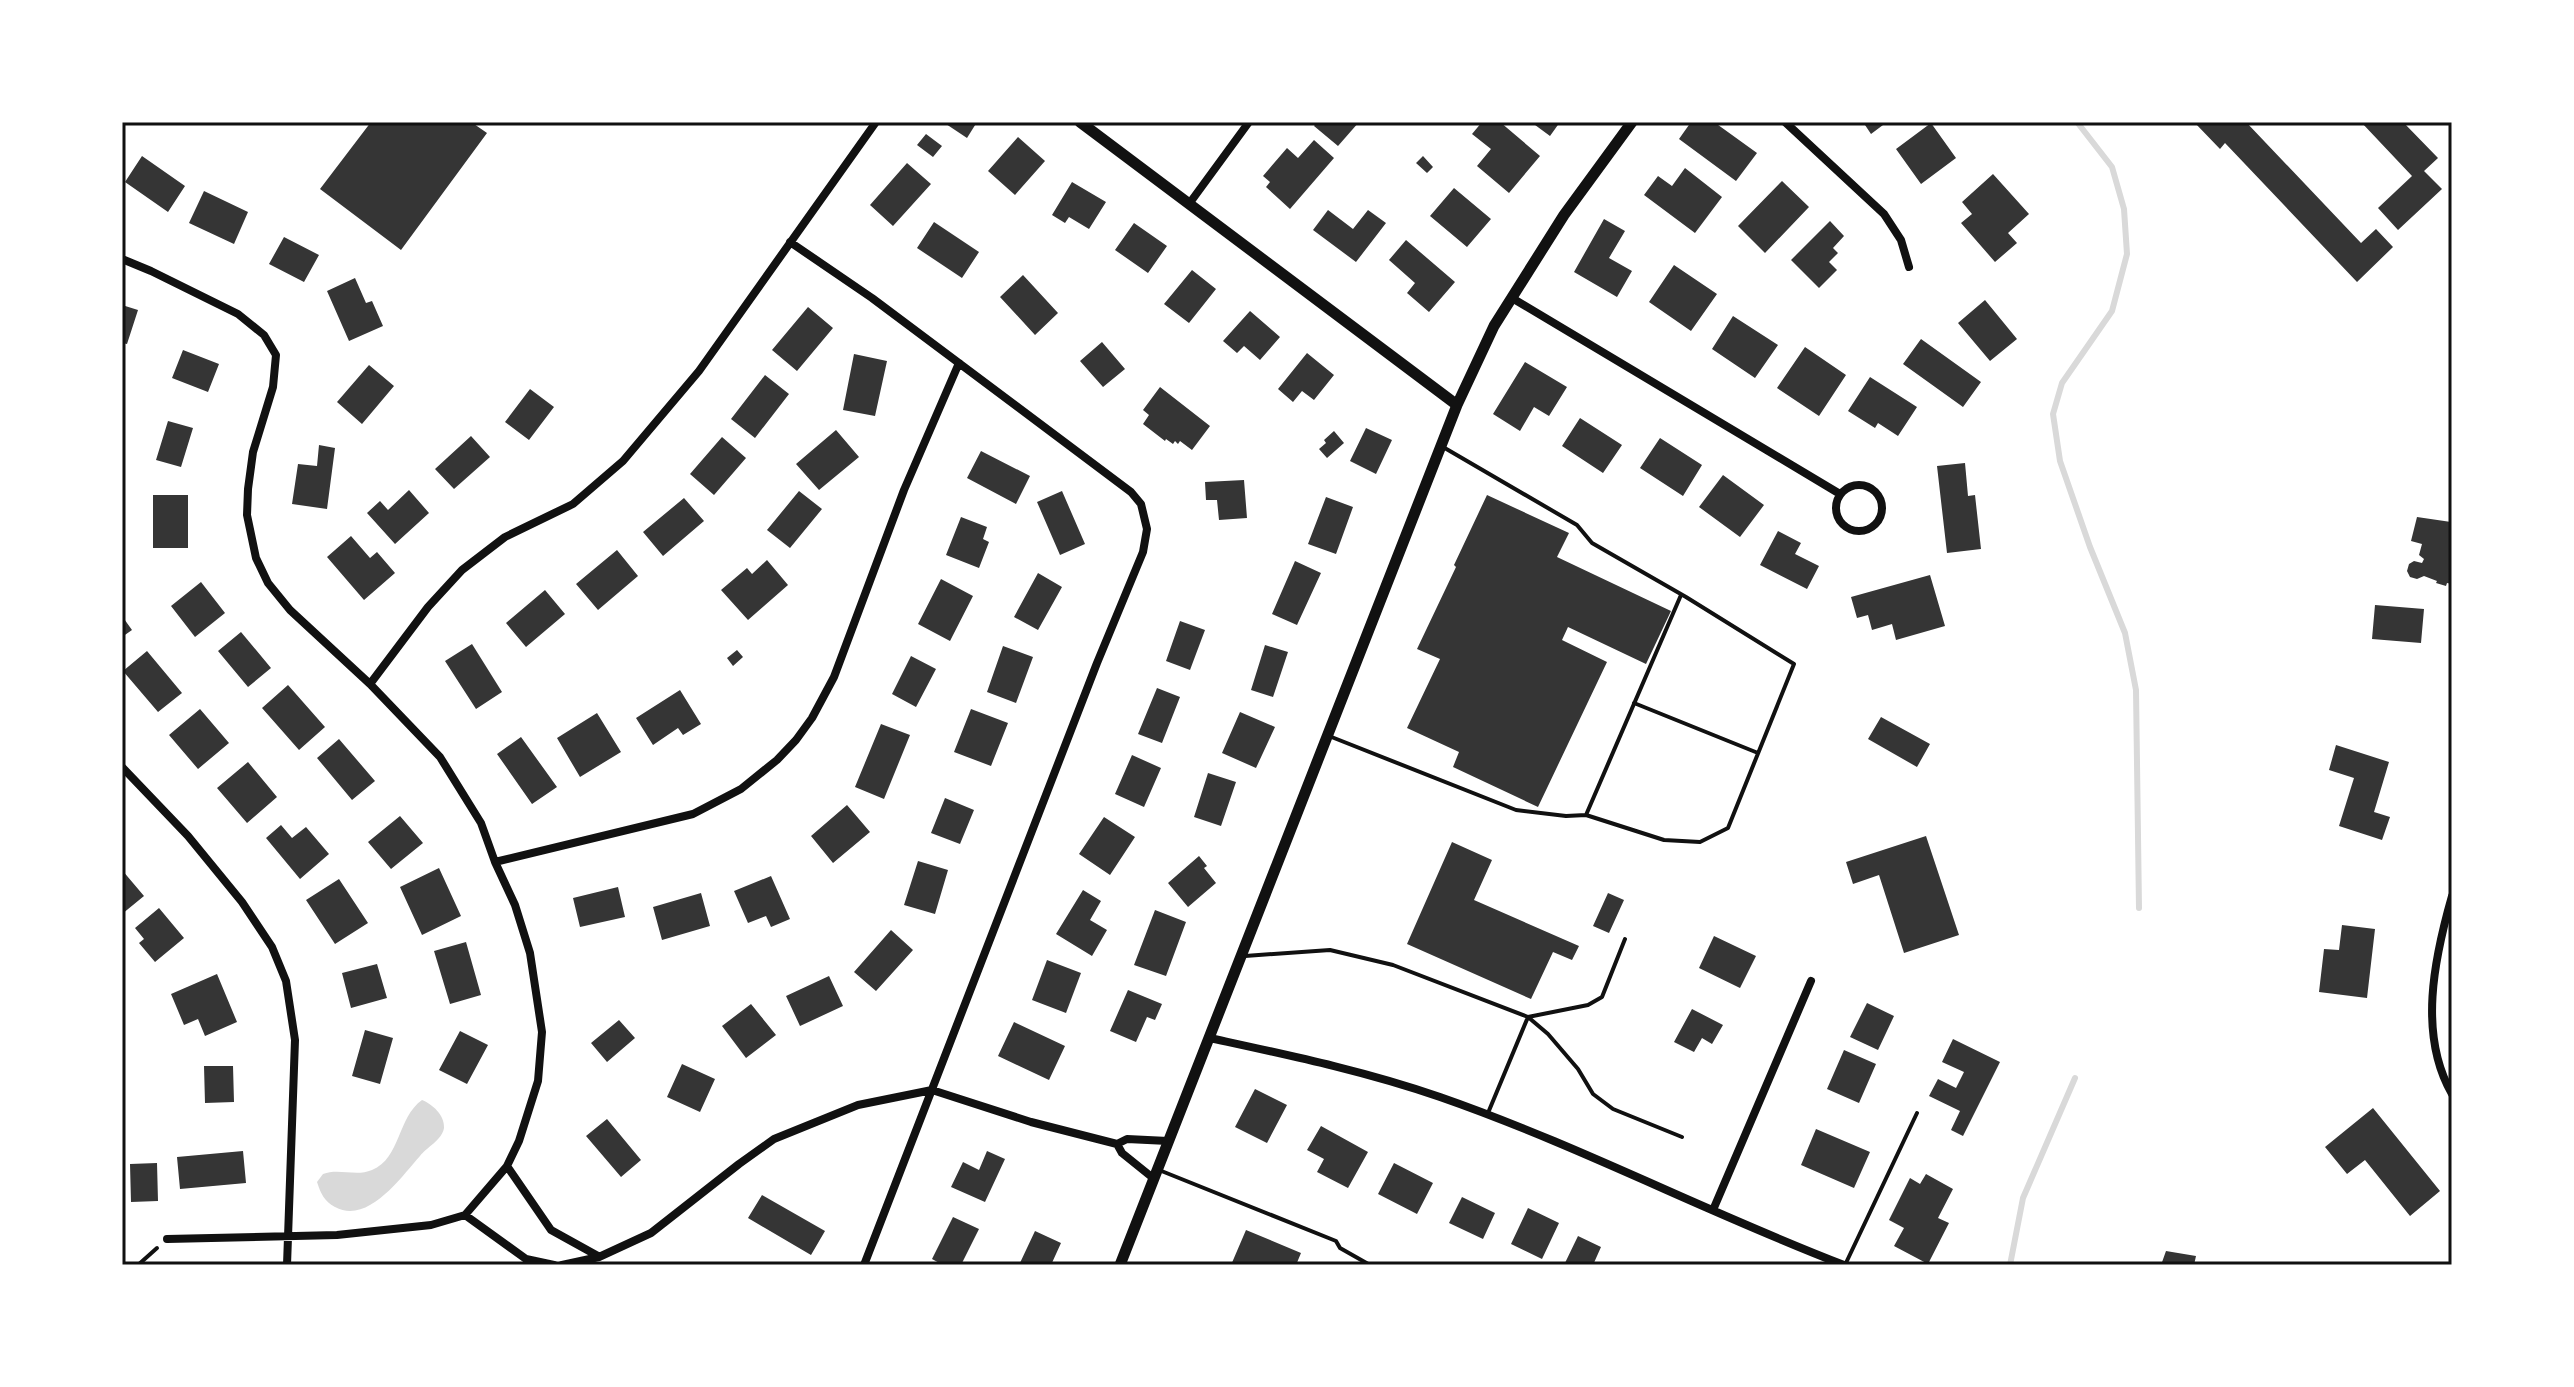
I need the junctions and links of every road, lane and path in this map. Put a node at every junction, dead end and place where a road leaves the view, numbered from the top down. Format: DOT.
graph roads {
  1 [pos="876,122"];
  2 [pos="1080,122"];
  3 [pos="1249,122"];
  4 [pos="1632,122"];
  5 [pos="1785,122"];
  6 [pos="1189,204"];
  7 [pos="790,242"];
  8 [pos="122,259"];
  9 [pos="1909,267"];
  10 [pos="1512,298"];
  11 [pos="959,363"];
  12 [pos="1457,405"];
  13 [pos="1441,446"];
  14 [pos="1840,494"];
  15 [pos="1681,595"];
  16 [pos="370,684"];
  17 [pos="1634,703"];
  18 [pos="1328,736"];
  19 [pos="1758,753"];
  20 [pos="122,767"];
  21 [pos="1586,815"];
  22 [pos="495,862"];
  23 [pos="2452,896"];
  24 [pos="1625,939"];
  25 [pos="1242,956"];
  26 [pos="1811,981"];
  27 [pos="1528,1017"];
  28 [pos="1210,1038"];
  29 [pos="932,1090"];
  30 [pos="2452,1094"];
  31 [pos="1917,1113"];
  32 [pos="1487,1115"];
  33 [pos="1682,1137"];
  34 [pos="1168,1141"];
  35 [pos="1117,1144"];
  36 [pos="507,1166"];
  37 [pos="1155,1174"];
  38 [pos="1713,1210"];
  39 [pos="465,1215"];
  40 [pos="288,1235"];
  41 [pos="167,1239"];
  42 [pos="599,1257"];
  43 [pos="138,1265"];
  44 [pos="287,1265"];
  45 [pos="554,1265"];
  46 [pos="562,1265"];
  47 [pos="864,1265"];
  48 [pos="1120,1265"];
  49 [pos="1370,1265"];
  50 [pos="1845,1265"];
  1 -- 7 [label="street"];
  2 -- 6 [label="street"];
  3 -- 6 [label="street"];
  4 -- 10 [label="street"];
  5 -- 9 [label="street"];
  6 -- 12 [label="street"];
  7 -- 11 [label="street"];
  7 -- 16 [label="street"];
  8 -- 16 [label="street"];
  10 -- 12 [label="street"];
  10 -- 14 [label="street"];
  11 -- 22 [label="street"];
  11 -- 29 [label="street"];
  12 -- 13 [label="street"];
  13 -- 15 [label="lane"];
  13 -- 18 [label="street"];
  14 -- 14 [label="street"];
  15 -- 17 [label="lane"];
  15 -- 19 [label="lane"];
  16 -- 22 [label="street"];
  17 -- 19 [label="lane"];
  17 -- 21 [label="lane"];
  18 -- 21 [label="lane"];
  18 -- 25 [label="street"];
  19 -- 21 [label="lane"];
  20 -- 40 [label="street"];
  22 -- 36 [label="street"];
  23 -- 30 [label="street"];
  24 -- 27 [label="lane"];
  25 -- 27 [label="lane"];
  25 -- 28 [label="street"];
  26 -- 38 [label="street"];
  27 -- 32 [label="lane"];
  27 -- 33 [label="lane"];
  28 -- 32 [label="street"];
  28 -- 34 [label="street"];
  29 -- 35 [label="street"];
  29 -- 42 [label="street"];
  29 -- 47 [label="street"];
  31 -- 50 [label="lane"];
  32 -- 38 [label="street"];
  34 -- 35 [label="street"];
  34 -- 37 [label="street"];
  35 -- 37 [label="street"];
  36 -- 39 [label="street"];
  36 -- 42 [label="street"];
  37 -- 48 [label="street"];
  37 -- 49 [label="lane"];
  38 -- 50 [label="street"];
  39 -- 40 [label="street"];
  39 -- 45 [label="street"];
  40 -- 41 [label="street"];
  40 -- 44 [label="street"];
  41 -- 43 [label="path"];
  42 -- 46 [label="street"];
}
